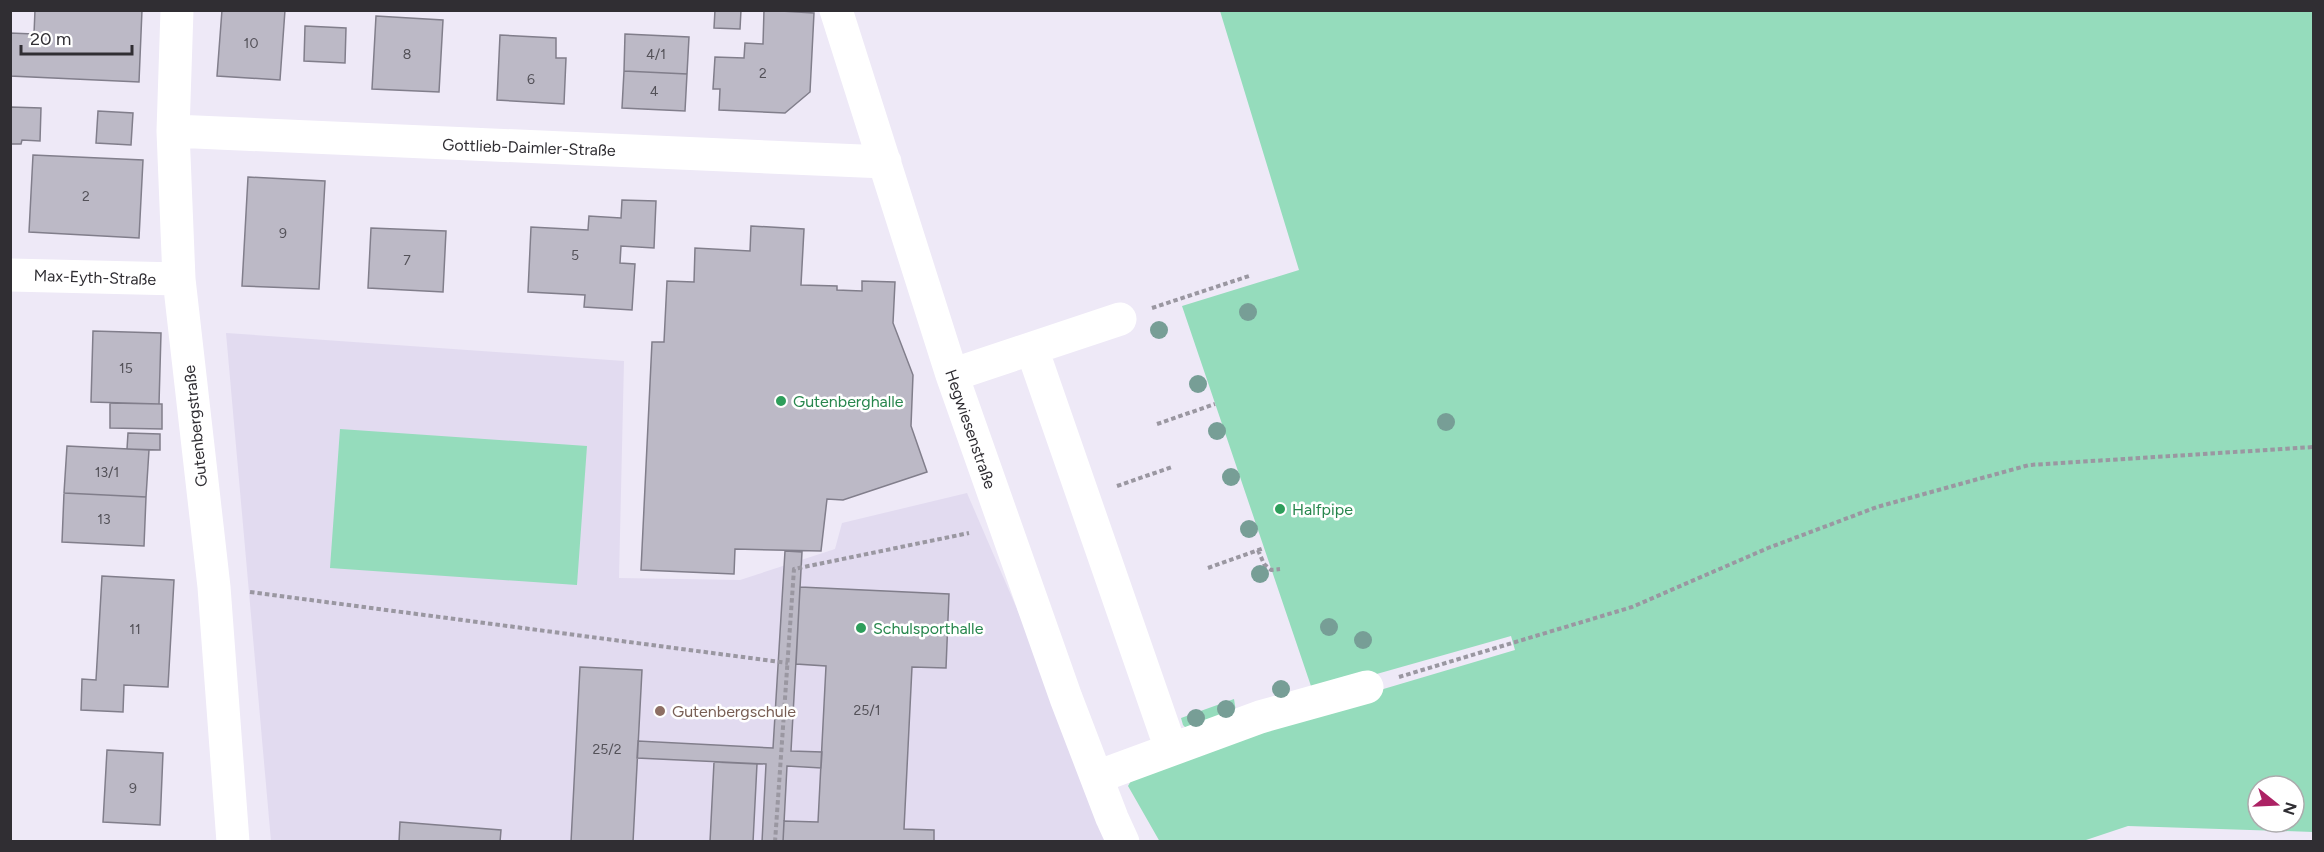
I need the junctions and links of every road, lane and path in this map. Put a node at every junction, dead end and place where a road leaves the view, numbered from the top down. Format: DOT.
graph roads {
  1 [pos="177,10"];
  2 [pos="836,10"];
  3 [pos="173,131"];
  4 [pos="885,162"];
  5 [pos="10,275"];
  6 [pos="1249,276"];
  7 [pos="179,279"];
  8 [pos="1120,319"];
  9 [pos="1032,349"];
  10 [pos="952,375"];
  11 [pos="1215,404"];
  12 [pos="1157,424"];
  13 [pos="2313,447"];
  14 [pos="970,532"];
  15 [pos="1264,548"];
  16 [pos="1258,550"];
  17 [pos="1208,568"];
  18 [pos="1280,569"];
  19 [pos="214,587"];
  20 [pos="788,663"];
  21 [pos="1367,687"];
  22 [pos="1171,749"];
  23 [pos="1097,777"];
  24 [pos="233,842"];
  25 [pos="776,842"];
  26 [pos="1123,842"];
  1 -- 3 [label="street, Gutenbergstraße"];
  2 -- 4 [label="street, Hegwiesenstraße"];
  3 -- 4 [label="street, Gottlieb-Daimler-Straße"];
  3 -- 7 [label="street, Gutenbergstraße"];
  4 -- 10 [label="street, Hegwiesenstraße"];
  5 -- 7 [label="street, Max-Eyth-Straße"];
  6 -- 8 [label="path"];
  7 -- 19 [label="street, Gutenbergstraße"];
  8 -- 9 [label="street"];
  9 -- 10 [label="street"];
  9 -- 22 [label="street"];
  10 -- 23 [label="street, Hegwiesenstraße"];
  11 -- 12 [label="path"];
  13 -- 21 [label="path"];
  14 -- 20 [label="path"];
  15 -- 16 [label="path"];
  16 -- 17 [label="path"];
  16 -- 18 [label="path"];
  19 -- 20 [label="path"];
  19 -- 24 [label="street, Gutenbergstraße"];
  20 -- 25 [label="path"];
  21 -- 22 [label="street"];
  22 -- 23 [label="street"];
  23 -- 26 [label="street, Hegwiesenstraße"];
}
